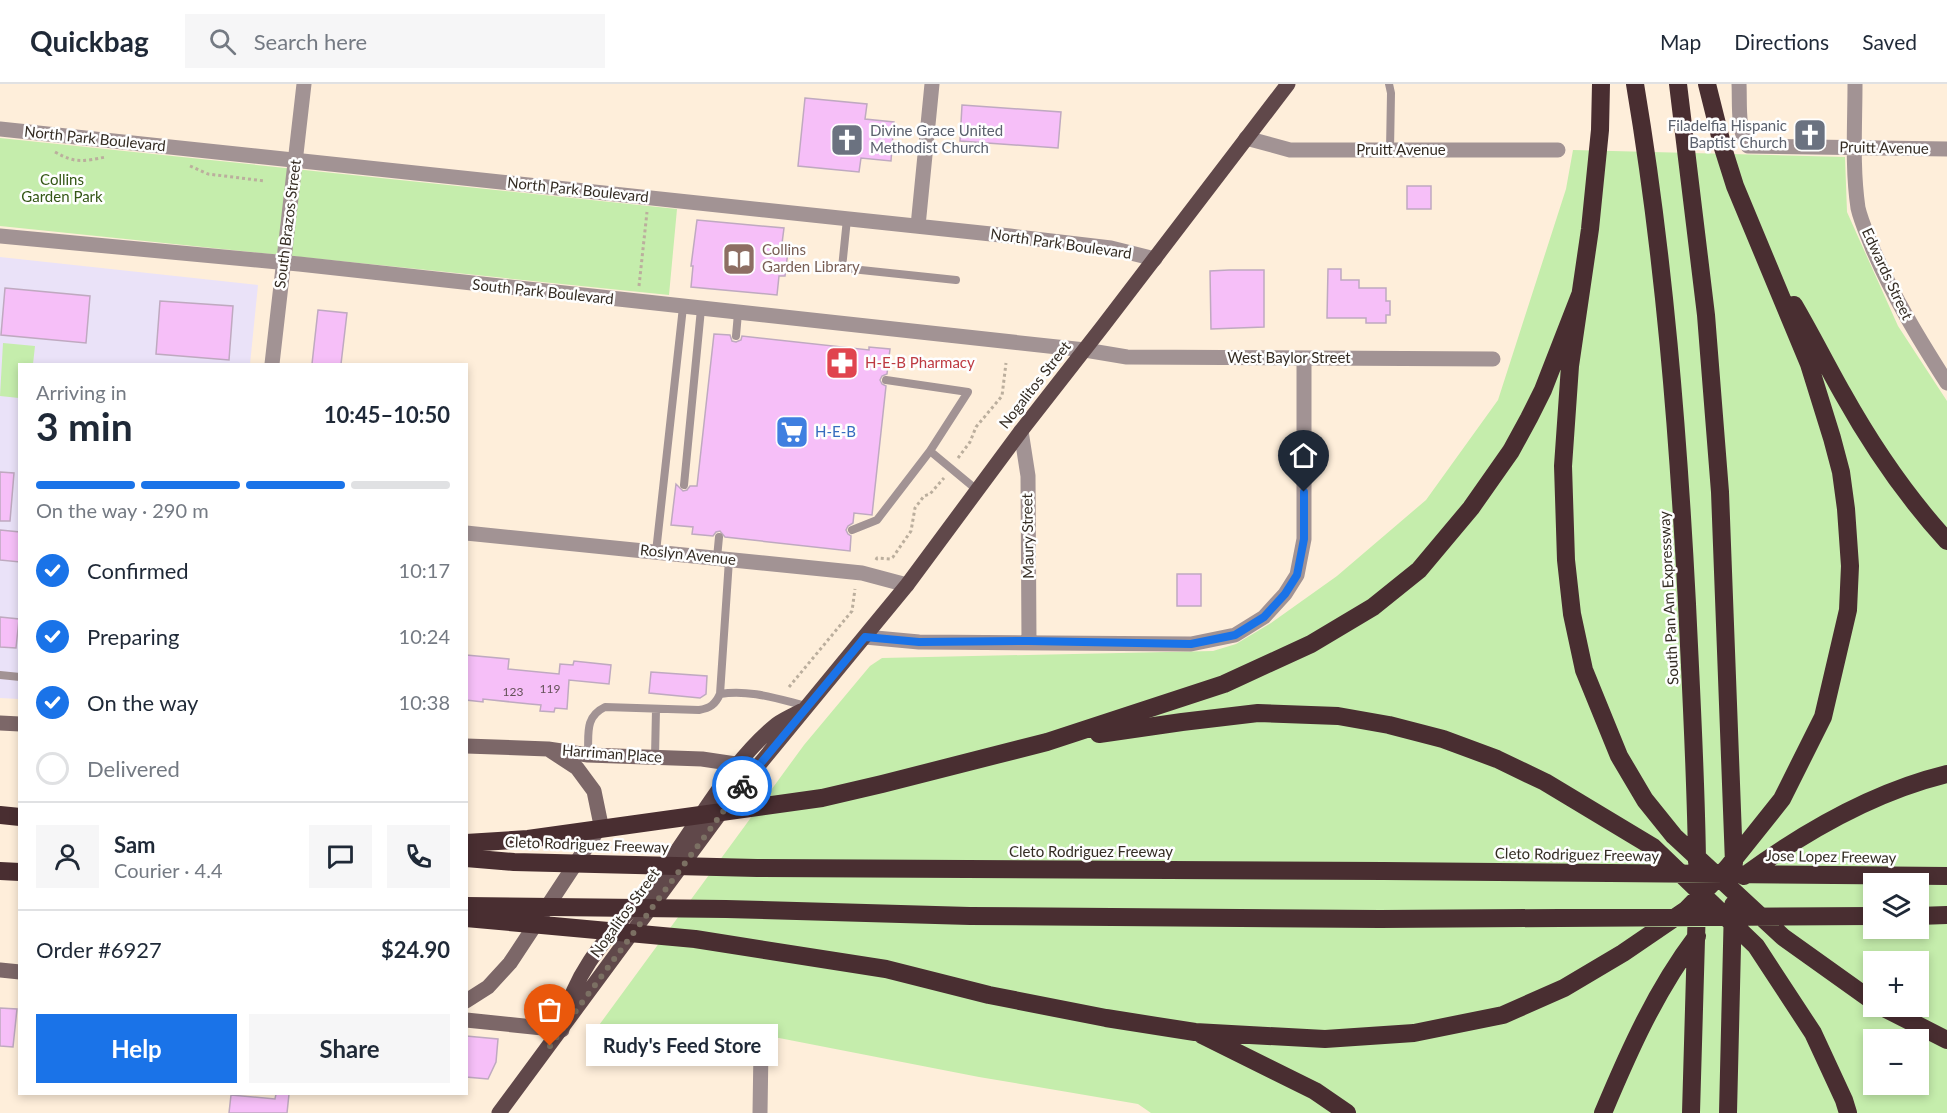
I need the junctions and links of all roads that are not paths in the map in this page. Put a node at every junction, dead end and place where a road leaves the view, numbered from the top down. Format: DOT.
graph roads {
  1 [pos="304,84"];
  2 [pos="932,84"];
  3 [pos="1288,84"];
  4 [pos="1389,84"];
  5 [pos="1601,84"];
  6 [pos="1635,84"];
  7 [pos="1678,84"];
  8 [pos="1707,84"];
  9 [pos="1739,84"];
  10 [pos="1854,84"];
  11 [pos="0,129"];
  12 [pos="1246,138"];
  13 [pos="1855,148"];
  14 [pos="1947,149"];
  15 [pos="1390,150"];
  16 [pos="1558,150"];
  17 [pos="295,161"];
  18 [pos="847,219"];
  19 [pos="918,226"];
  20 [pos="0,236"];
  21 [pos="1758,244"];
  22 [pos="1155,259"];
  23 [pos="283,263"];
  24 [pos="956,280"];
  25 [pos="1580,295"];
  26 [pos="683,307"];
  27 [pos="702,309"];
  28 [pos="738,313"];
  29 [pos="736,336"];
  30 [pos="1085,350"];
  31 [pos="1304,358"];
  32 [pos="1493,358"];
  33 [pos="272,363"];
  34 [pos="1942,367"];
  35 [pos="886,380"];
  36 [pos="1947,383"];
  37 [pos="1021,431"];
  38 [pos="930,451"];
  39 [pos="684,485"];
  40 [pos="977,490"];
  41 [pos="852,530"];
  42 [pos="468,533"];
  43 [pos="719,537"];
  44 [pos="1947,541"];
  45 [pos="656,552"];
  46 [pos="723,559"];
  47 [pos="907,585"];
  48 [pos="865,637"];
  49 [pos="1029,641"];
  50 [pos="0,675"];
  51 [pos="18,677"];
  52 [pos="720,694"];
  53 [pos="809,706"];
  54 [pos="656,709"];
  55 [pos="0,723"];
  56 [pos="18,724"];
  57 [pos="1047,742"];
  58 [pos="468,746"];
  59 [pos="548,749"];
  60 [pos="588,755"];
  61 [pos="655,757"];
  62 [pos="739,765"];
  63 [pos="758,767"];
  64 [pos="1947,774"];
  65 [pos="0,815"];
  66 [pos="18,816"];
  67 [pos="468,843"];
  68 [pos="468,858"];
  69 [pos="0,871"];
  70 [pos="18,872"];
  71 [pos="1715,874"];
  72 [pos="1947,876"];
  73 [pos="470,911"];
  74 [pos="1947,915"];
  75 [pos="1863,916"];
  76 [pos="1929,916"];
  77 [pos="0,970"];
  78 [pos="18,972"];
  79 [pos="1863,994"];
  80 [pos="468,1000"];
  81 [pos="1902,1017"];
  82 [pos="468,1020"];
  83 [pos="562,1030"];
  84 [pos="1195,1032"];
  85 [pos="1947,1040"];
  86 [pos="761,1048"];
  87 [pos="499,1113"];
  88 [pos="760,1113"];
  89 [pos="1347,1113"];
  90 [pos="1603,1113"];
  91 [pos="1691,1113"];
  92 [pos="1728,1113"];
  93 [pos="1848,1113"];
  1 -- 17 [label="street, South Brazos Street"];
  2 -- 19 [label="street"];
  3 -- 12 [label="main road, Nogalitos Street"];
  4 -- 15 [label="lane"];
  5 -- 25 [label="highway"];
  6 -- 91 [label="highway, South Pan Am Expressway"];
  7 -- 92 [label="highway"];
  8 -- 21 [label="highway"];
  9 -- 13 [label="street, Pruitt Avenue"];
  10 -- 13 [label="street, Edwards Street"];
  11 -- 17 [label="street, North Park Boulevard"];
  12 -- 15 [label="street, Pruitt Avenue"];
  12 -- 22 [label="main road, Nogalitos Street"];
  13 -- 14 [label="street, Pruitt Avenue"];
  13 -- 34 [label="street, Edwards Street"];
  15 -- 16 [label="street, Pruitt Avenue"];
  17 -- 18 [label="street, North Park Boulevard"];
  17 -- 23 [label="street, South Brazos Street"];
  18 -- 19 [label="street, North Park Boulevard"];
  18 -- 24 [label="lane"];
  19 -- 22 [label="street, North Park Boulevard"];
  20 -- 23 [label="street, South Park Boulevard"];
  21 -- 44 [label="highway"];
  21 -- 84 [label="highway"];
  22 -- 30 [label="main road, Nogalitos Street"];
  23 -- 26 [label="street, South Park Boulevard"];
  23 -- 33 [label="street, South Brazos Street"];
  25 -- 57 [label="highway"];
  25 -- 79 [label="highway"];
  26 -- 27 [label="street, South Park Boulevard"];
  26 -- 45 [label="lane"];
  27 -- 28 [label="street, South Park Boulevard"];
  27 -- 39 [label="lane"];
  28 -- 29 [label="lane"];
  28 -- 30 [label="street, South Park Boulevard"];
  30 -- 31 [label="street, West Baylor Street"];
  30 -- 37 [label="main road, Nogalitos Street"];
  31 -- 32 [label="street, West Baylor Street"];
  31 -- 49 [label="street"];
  34 -- 36 [label="street, Edwards Street"];
  35 -- 38 [label="lane"];
  37 -- 40 [label="main road, Nogalitos Street"];
  37 -- 49 [label="street, Maury Street"];
  38 -- 40 [label="lane"];
  38 -- 41 [label="lane"];
  40 -- 47 [label="main road, Nogalitos Street"];
  42 -- 45 [label="street, Roslyn Avenue"];
  43 -- 46 [label="lane"];
  45 -- 46 [label="street, Roslyn Avenue"];
  46 -- 47 [label="street, Roslyn Avenue"];
  46 -- 52 [label="lane"];
  47 -- 48 [label="main road, Nogalitos Street"];
  48 -- 49 [label="street"];
  48 -- 53 [label="main road, Nogalitos Street"];
  50 -- 51 [label="lane"];
  52 -- 53 [label="lane"];
  52 -- 54 [label="lane"];
  53 -- 62 [label="main road, Nogalitos Street"];
  53 -- 63 [label="main road, Nogalitos Street"];
  54 -- 60 [label="lane"];
  54 -- 61 [label="lane"];
  55 -- 56 [label="main road"];
  57 -- 67 [label="highway"];
  57 -- 93 [label="highway"];
  58 -- 59 [label="main road, Harriman Place"];
  59 -- 60 [label="main road, Harriman Place"];
  59 -- 80 [label="main road"];
  60 -- 61 [label="main road, Harriman Place"];
  61 -- 62 [label="main road, Harriman Place"];
  62 -- 63 [label="main road, Harriman Place"];
  62 -- 83 [label="main road, Nogalitos Street"];
  63 -- 83 [label="main road, Nogalitos Street"];
  64 -- 90 [label="highway"];
  65 -- 66 [label="highway"];
  68 -- 71 [label="highway, Cleto Rodriguez Freeway"];
  69 -- 70 [label="highway"];
  71 -- 72 [label="highway, Jose Lopez Freeway"];
  73 -- 75 [label="highway"];
  73 -- 84 [label="highway"];
  74 -- 76 [label="highway"];
  77 -- 78 [label="main road"];
  81 -- 85 [label="highway"];
  82 -- 83 [label="main road"];
  83 -- 87 [label="main road, Nogalitos Street"];
  84 -- 89 [label="highway"];
  86 -- 88 [label="street"];
}
